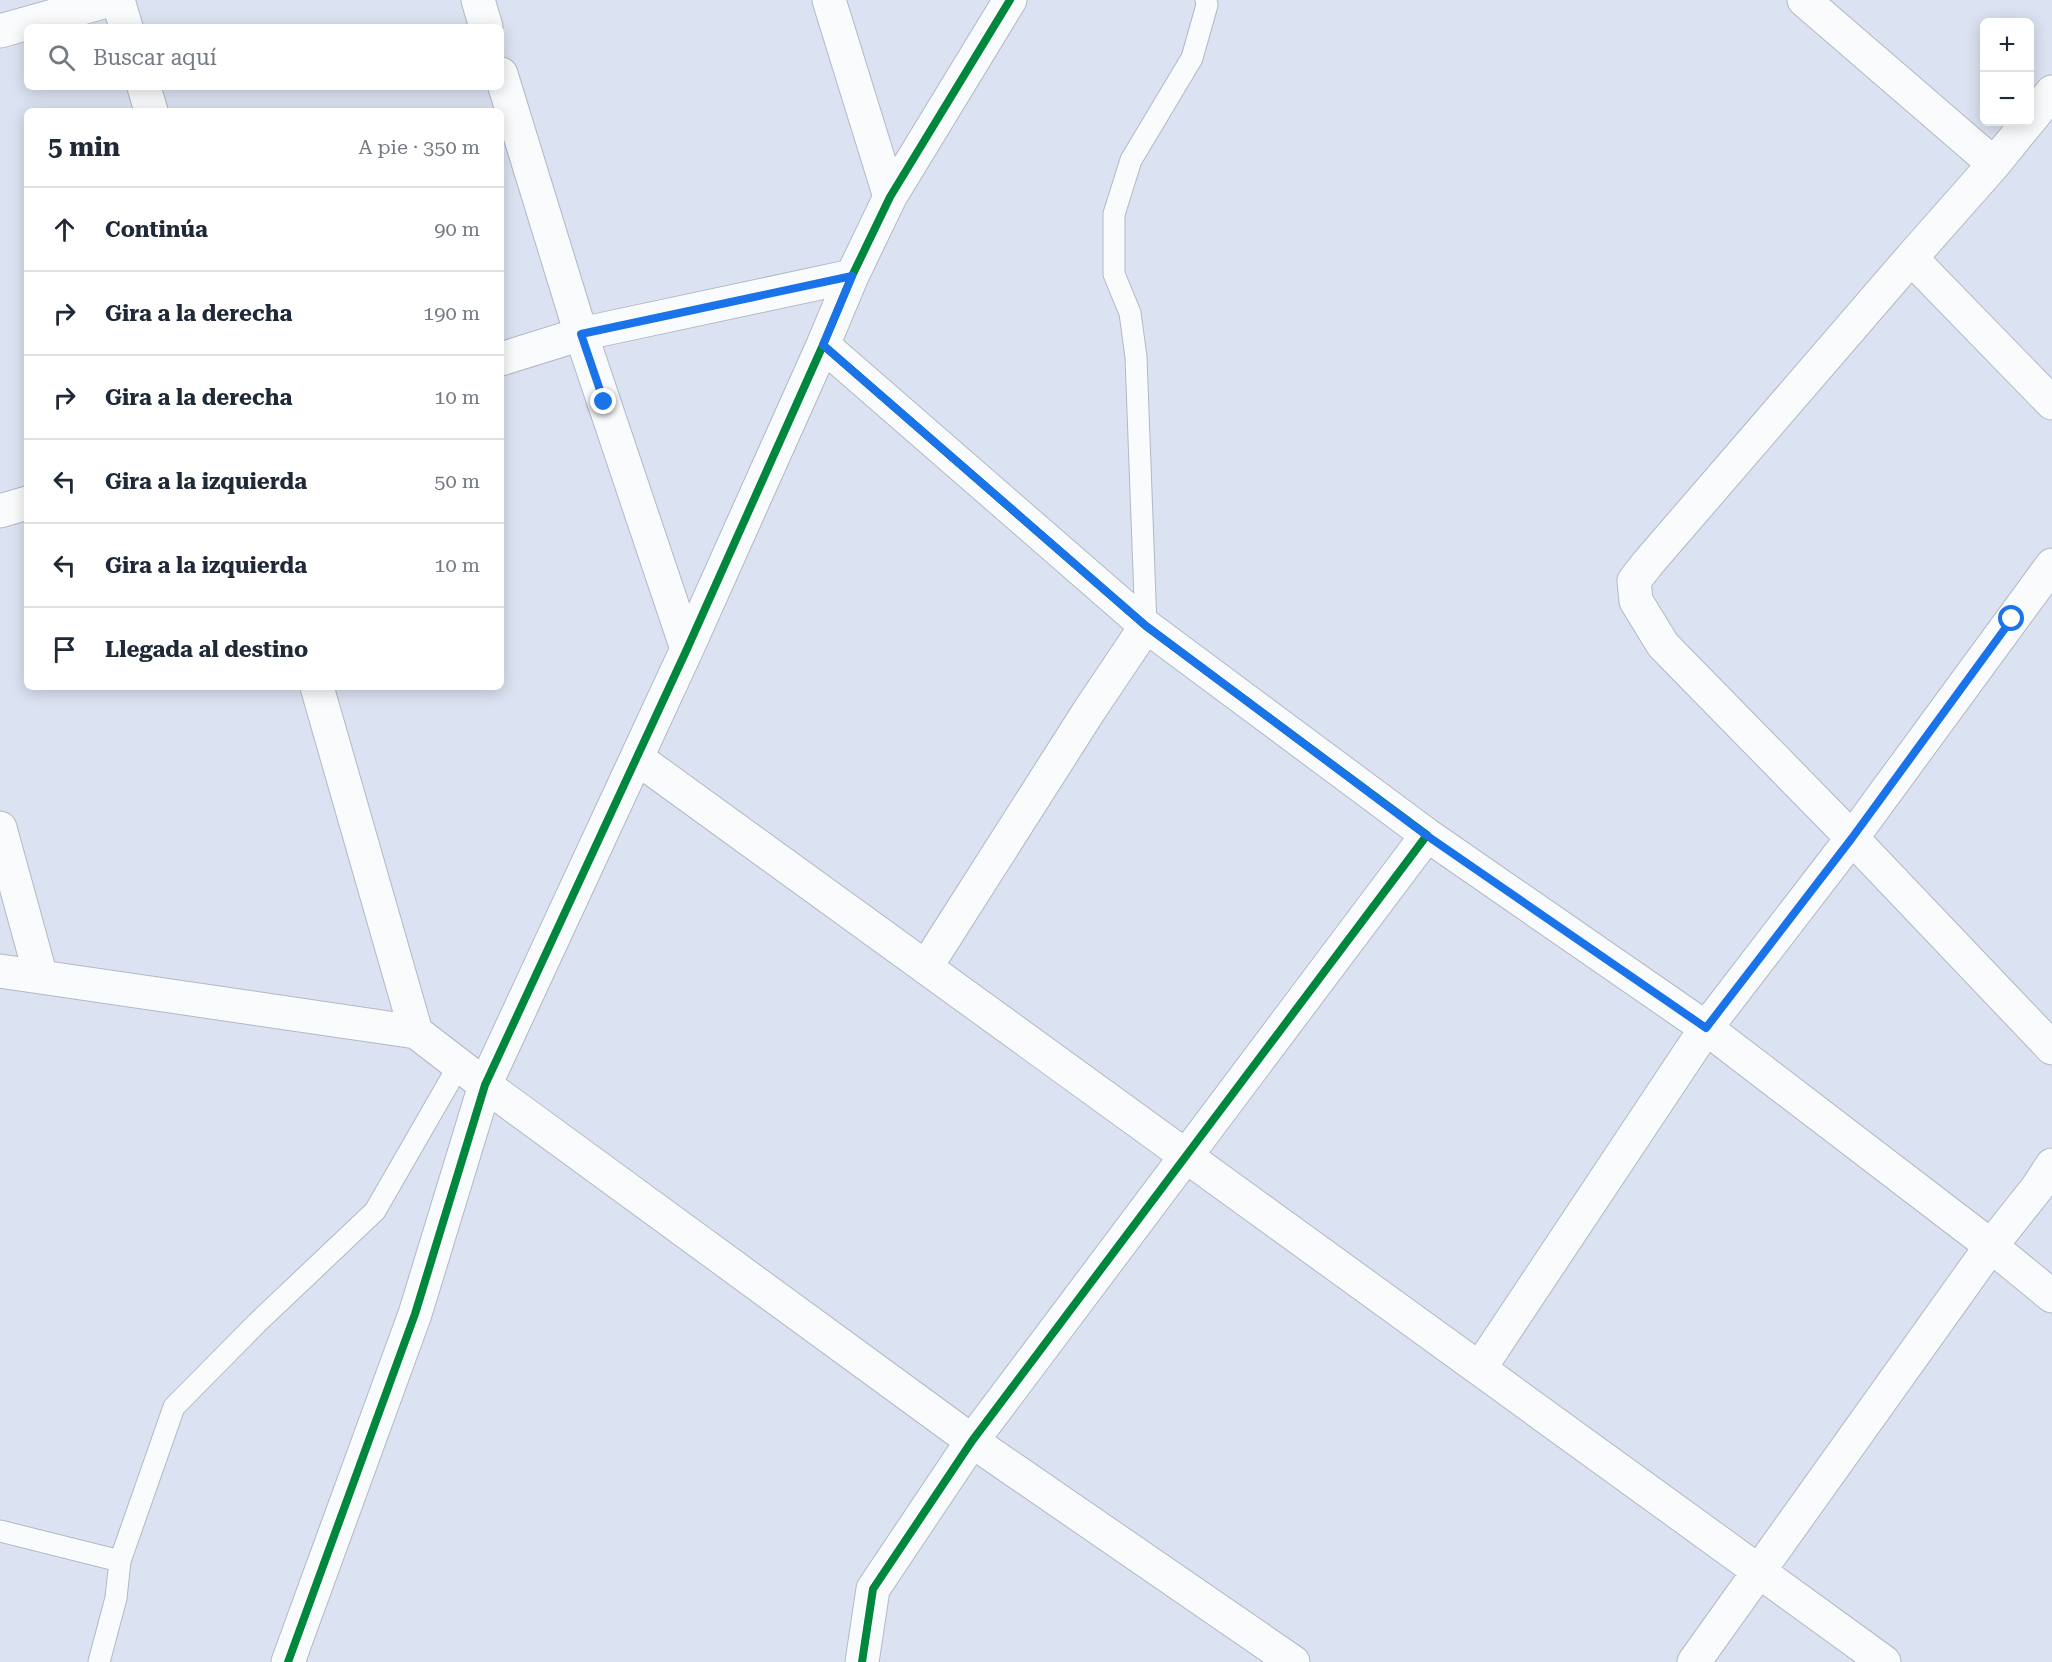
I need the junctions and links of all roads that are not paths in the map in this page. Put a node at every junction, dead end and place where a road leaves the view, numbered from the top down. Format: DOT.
graph roads {
  1 [pos="110,0"];
  2 [pos="118,0"];
  3 [pos="478,0"];
  4 [pos="829,0"];
  5 [pos="1010,0"];
  6 [pos="1206,0"];
  7 [pos="1804,0"];
  8 [pos="24,24"];
  9 [pos="25,24"];
  10 [pos="125,24"];
  11 [pos="485,24"];
  12 [pos="0,31"];
  13 [pos="504,84"];
  14 [pos="145,90"];
  15 [pos="2052,92"];
  16 [pos="150,108"];
  17 [pos="2034,115"];
  18 [pos="2025,126"];
  19 [pos="1994,164"];
  20 [pos="890,197"];
  21 [pos="1911,258"];
  22 [pos="852,276"];
  23 [pos="581,334"];
  24 [pos="823,345"];
  25 [pos="504,357"];
  26 [pos="2052,404"];
  27 [pos="24,503"];
  28 [pos="0,511"];
  29 [pos="2052,565"];
  30 [pos="1146,626"];
  31 [pos="687,649"];
  32 [pos="318,690"];
  33 [pos="637,758"];
  34 [pos="0,828"];
  35 [pos="1426,835"];
  36 [pos="1852,838"];
  37 [pos="926,968"];
  38 [pos="0,971"];
  39 [pos="41,977"];
  40 [pos="1706,1028"];
  41 [pos="416,1032"];
  42 [pos="2052,1048"];
  43 [pos="459,1065"];
  44 [pos="485,1085"];
  45 [pos="1185,1155"];
  46 [pos="2052,1165"];
  47 [pos="1991,1246"];
  48 [pos="2052,1296"];
  49 [pos="1480,1368"];
  50 [pos="972,1441"];
  51 [pos="0,1531"];
  52 [pos="120,1561"];
  53 [pos="1759,1571"];
  54 [pos="99,1662"];
  55 [pos="288,1662"];
  56 [pos="862,1662"];
  57 [pos="1293,1662"];
  58 [pos="1694,1662"];
  59 [pos="1884,1662"];
  1 -- 9 [label="street"];
  2 -- 10 [label="street"];
  3 -- 11 [label="street"];
  4 -- 20 [label="street"];
  5 -- 20 [label="street"];
  6 -- 30 [label="lane"];
  7 -- 19 [label="street"];
  8 -- 12 [label="street"];
  13 -- 23 [label="street"];
  14 -- 16 [label="street"];
  15 -- 17 [label="street"];
  18 -- 19 [label="street"];
  19 -- 21 [label="street"];
  20 -- 22 [label="street"];
  21 -- 26 [label="street"];
  21 -- 36 [label="street"];
  22 -- 23 [label="street"];
  22 -- 24 [label="street"];
  23 -- 25 [label="street"];
  23 -- 31 [label="street"];
  24 -- 30 [label="street"];
  24 -- 31 [label="street"];
  27 -- 28 [label="street"];
  29 -- 36 [label="street"];
  30 -- 35 [label="street"];
  30 -- 37 [label="street"];
  31 -- 33 [label="street"];
  32 -- 41 [label="street"];
  33 -- 37 [label="street"];
  33 -- 44 [label="street"];
  34 -- 39 [label="street"];
  35 -- 40 [label="street"];
  35 -- 45 [label="street"];
  36 -- 40 [label="street"];
  36 -- 42 [label="street"];
  37 -- 45 [label="street"];
  38 -- 39 [label="street"];
  39 -- 41 [label="street"];
  40 -- 47 [label="street"];
  40 -- 49 [label="street"];
  41 -- 43 [label="street"];
  43 -- 44 [label="street"];
  43 -- 52 [label="lane"];
  44 -- 50 [label="street"];
  44 -- 55 [label="street"];
  45 -- 49 [label="street"];
  45 -- 50 [label="street"];
  46 -- 47 [label="street"];
  47 -- 48 [label="street"];
  47 -- 53 [label="street"];
  49 -- 53 [label="street"];
  50 -- 56 [label="street"];
  50 -- 57 [label="street"];
  51 -- 52 [label="lane"];
  52 -- 54 [label="lane"];
  53 -- 58 [label="street"];
  53 -- 59 [label="street"];
}
